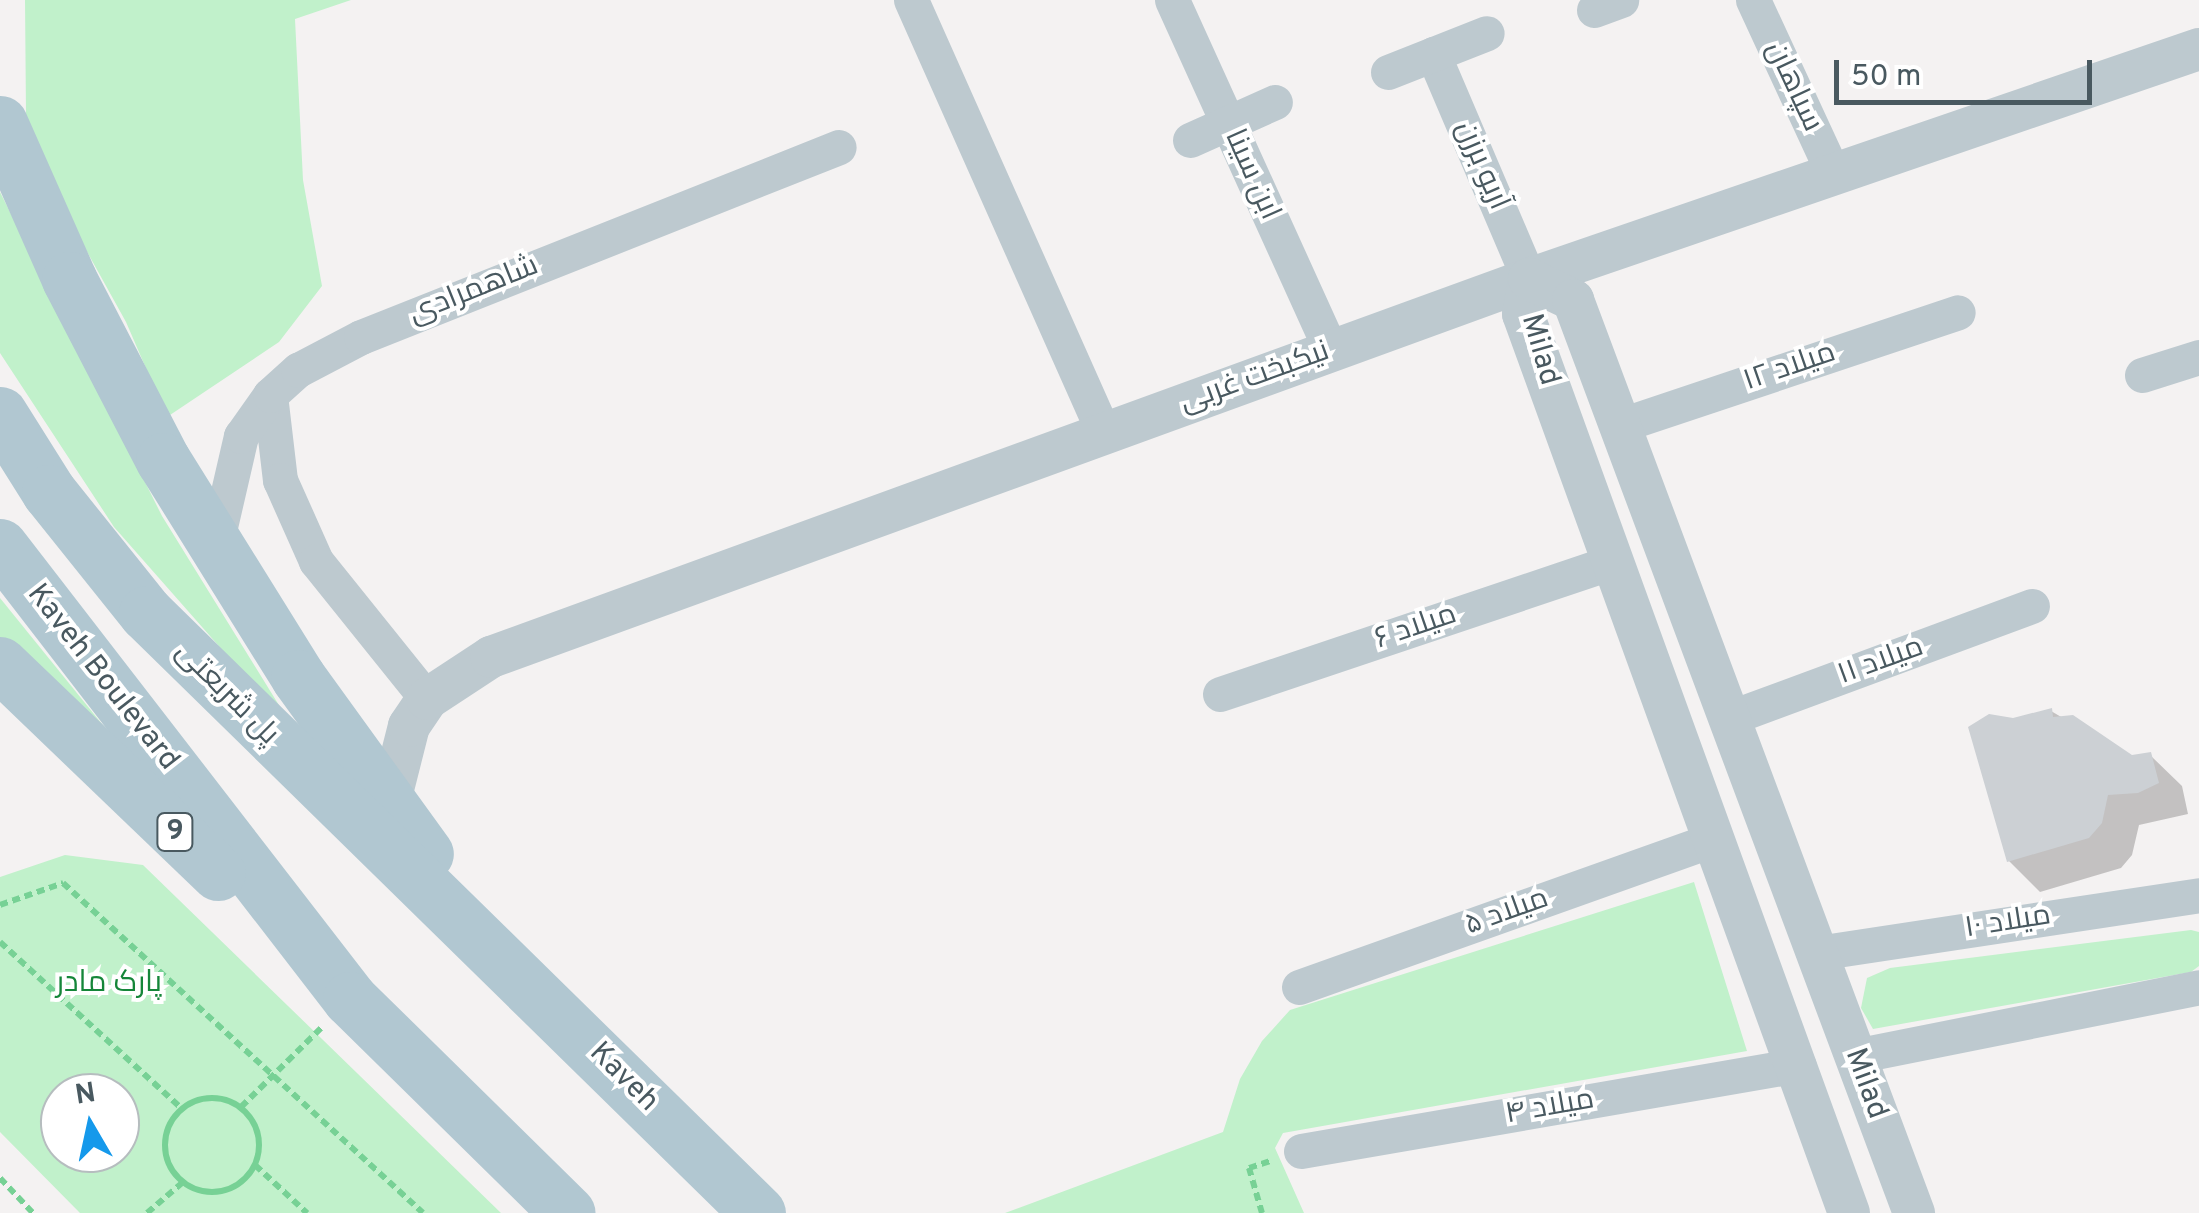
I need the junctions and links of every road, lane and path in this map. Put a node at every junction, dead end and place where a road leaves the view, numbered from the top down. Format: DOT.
graph roads {
  1 [pos="910,0"];
  2 [pos="1172,0"];
  3 [pos="1752,0"];
  4 [pos="1486,33"];
  5 [pos="2199,49"];
  6 [pos="1433,54"];
  7 [pos="1388,72"];
  8 [pos="1275,102"];
  9 [pos="0,123"];
  10 [pos="1228,123"];
  11 [pos="1190,140"];
  12 [pos="839,147"];
  13 [pos="1834,175"];
  14 [pos="1529,279"];
  15 [pos="1958,312"];
  16 [pos="1330,350"];
  17 [pos="2199,357"];
  18 [pos="2142,375"];
  19 [pos="270,395"];
  20 [pos="0,414"];
  21 [pos="1621,426"];
  22 [pos="1104,433"];
  23 [pos="216,544"];
  24 [pos="0,546"];
  25 [pos="1613,562"];
  26 [pos="2032,606"];
  27 [pos="0,664"];
  28 [pos="1220,694"];
  29 [pos="427,699"];
  30 [pos="1730,718"];
  31 [pos="390,801"];
  32 [pos="1715,839"];
  33 [pos="2199,896"];
  34 [pos="0,906"];
  35 [pos="0,942"];
  36 [pos="488,942"];
  37 [pos="1816,953"];
  38 [pos="1299,987"];
  39 [pos="2199,988"];
  40 [pos="350,999"];
  41 [pos="1855,1056"];
  42 [pos="1798,1065"];
  43 [pos="276,1073"];
  44 [pos="241,1107"];
  45 [pos="181,1108"];
  46 [pos="1301,1152"];
  47 [pos="255,1165"];
  48 [pos="0,1178"];
  49 [pos="182,1183"];
  50 [pos="33,1213"];
  51 [pos="147,1213"];
  52 [pos="307,1213"];
  53 [pos="424,1213"];
  54 [pos="568,1213"];
  55 [pos="758,1213"];
  56 [pos="1262,1213"];
  57 [pos="1849,1213"];
  58 [pos="1914,1213"];
  1 -- 22 [label="street"];
  2 -- 10 [label="street, ابن سینا"];
  3 -- 13 [label="street, سپاهان"];
  4 -- 6 [label="street"];
  5 -- 13 [label="street, نیکبخت غربی"];
  6 -- 7 [label="street"];
  6 -- 14 [label="street, آریو برزن"];
  8 -- 10 [label="street"];
  9 -- 23 [label="main road"];
  10 -- 11 [label="street"];
  10 -- 16 [label="street, ابن سینا"];
  12 -- 19 [label="street, شاهمرادی"];
  13 -- 14 [label="street, نیکبخت غربی"];
  14 -- 16 [label="street, نیکبخت غربی"];
  14 -- 21 [label="street, Milad"];
  14 -- 25 [label="street, Milad"];
  15 -- 21 [label="street, میلاد ۱۲"];
  16 -- 22 [label="street, نیکبخت غربی"];
  17 -- 18 [label="street"];
  19 -- 23 [label="street, شاهمرادی"];
  19 -- 29 [label="street"];
  20 -- 36 [label="main road, پل شریعتی"];
  21 -- 30 [label="street, Milad"];
  22 -- 29 [label="street, نیکبخت غربی"];
  23 -- 31 [label="main road"];
  24 -- 40 [label="main road, Kaveh Boulevard"];
  25 -- 28 [label="street, میلاد ۶"];
  25 -- 32 [label="street, Milad"];
  26 -- 30 [label="street, میلاد ۱۱"];
  27 -- 40 [label="main road, 9"];
  29 -- 31 [label="street"];
  30 -- 37 [label="street, Milad"];
  31 -- 36 [label="main road"];
  32 -- 38 [label="street, میلاد ۵"];
  32 -- 42 [label="street, Milad"];
  33 -- 37 [label="street, میلاد ۱۰"];
  34 -- 43 [label="path"];
  35 -- 45 [label="path"];
  36 -- 55 [label="main road, Kaveh"];
  37 -- 41 [label="street, Milad"];
  39 -- 41 [label="street"];
  40 -- 43 [label="path"];
  40 -- 54 [label="main road"];
  41 -- 58 [label="street, Milad"];
  42 -- 46 [label="street, میلاد ۴"];
  42 -- 57 [label="street, Milad"];
  43 -- 44 [label="path"];
  43 -- 53 [label="path"];
  44 -- 45 [label="path"];
  44 -- 47 [label="path"];
  45 -- 49 [label="path"];
  46 -- 56 [label="path"];
  47 -- 49 [label="path"];
  47 -- 52 [label="path"];
  48 -- 50 [label="path"];
  49 -- 51 [label="path"];
}
